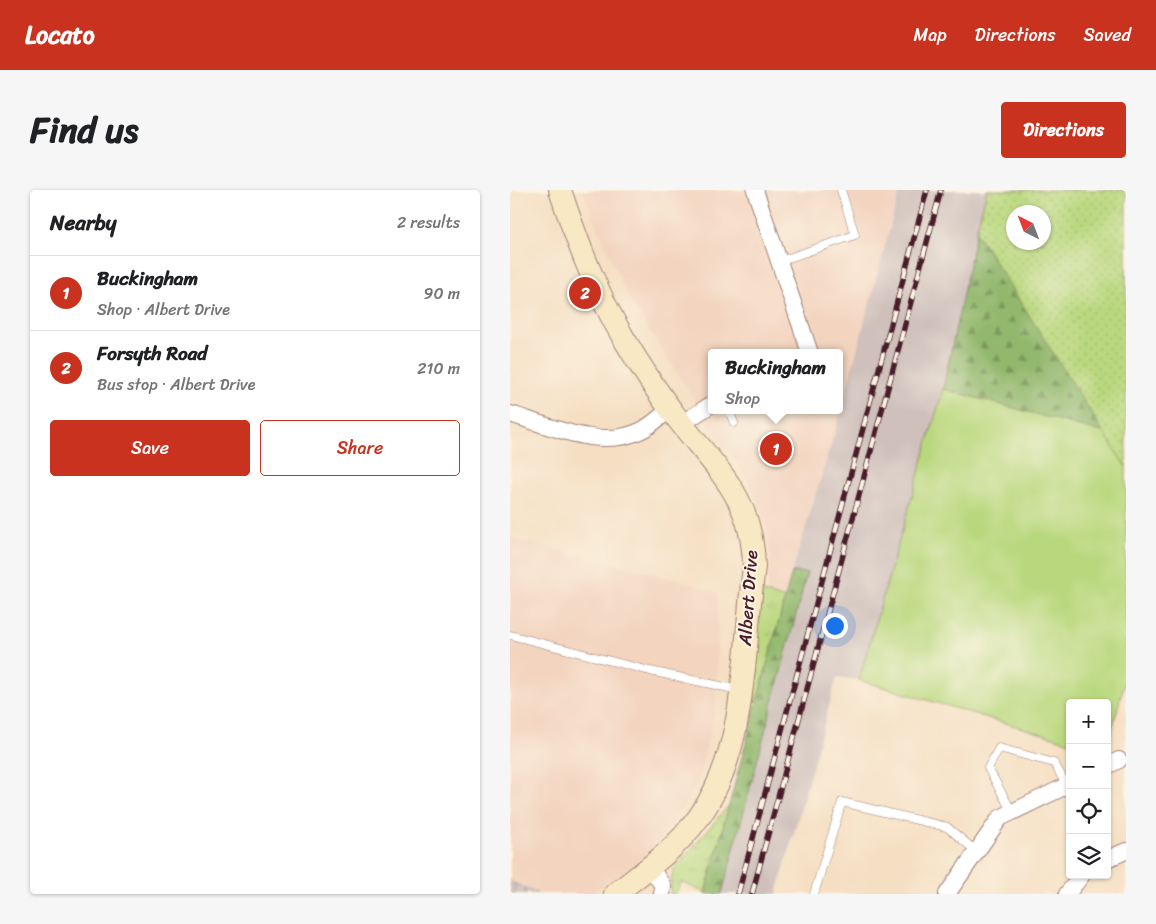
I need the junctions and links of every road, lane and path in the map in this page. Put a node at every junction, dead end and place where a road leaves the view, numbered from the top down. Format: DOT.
graph roads {
  1 [pos="560,190"];
  2 [pos="755,190"];
  3 [pos="842,190"];
  4 [pos="780,261"];
  5 [pos="809,349"];
  6 [pos="708,405"];
  7 [pos="510,414"];
  8 [pos="731,414"];
  9 [pos="676,416"];
  10 [pos="734,423"];
  11 [pos="510,636"];
  12 [pos="742,690"];
  13 [pos="1066,782"];
  14 [pos="1066,786"];
  15 [pos="1012,812"];
  16 [pos="1126,851"];
  17 [pos="977,852"];
  18 [pos="1111,857"];
  19 [pos="650,867"];
  20 [pos="1079,879"];
  21 [pos="615,894"];
  22 [pos="662,894"];
  23 [pos="814,894"];
  24 [pos="947,894"];
  25 [pos="1067,894"];
  1 -- 9 [label="street, Albert Drive"];
  2 -- 4 [label="street"];
  3 -- 4 [label="lane"];
  4 -- 5 [label="street"];
  6 -- 9 [label="street"];
  7 -- 9 [label="street"];
  8 -- 10 [label="lane"];
  9 -- 12 [label="street, Albert Drive"];
  11 -- 12 [label="lane"];
  12 -- 19 [label="street, Albert Drive"];
  13 -- 15 [label="lane"];
  14 -- 15 [label="street"];
  15 -- 17 [label="street"];
  16 -- 18 [label="street"];
  17 -- 23 [label="lane"];
  17 -- 24 [label="street"];
  19 -- 21 [label="street, Albert Drive"];
  19 -- 22 [label="street"];
  20 -- 25 [label="street"];
}
